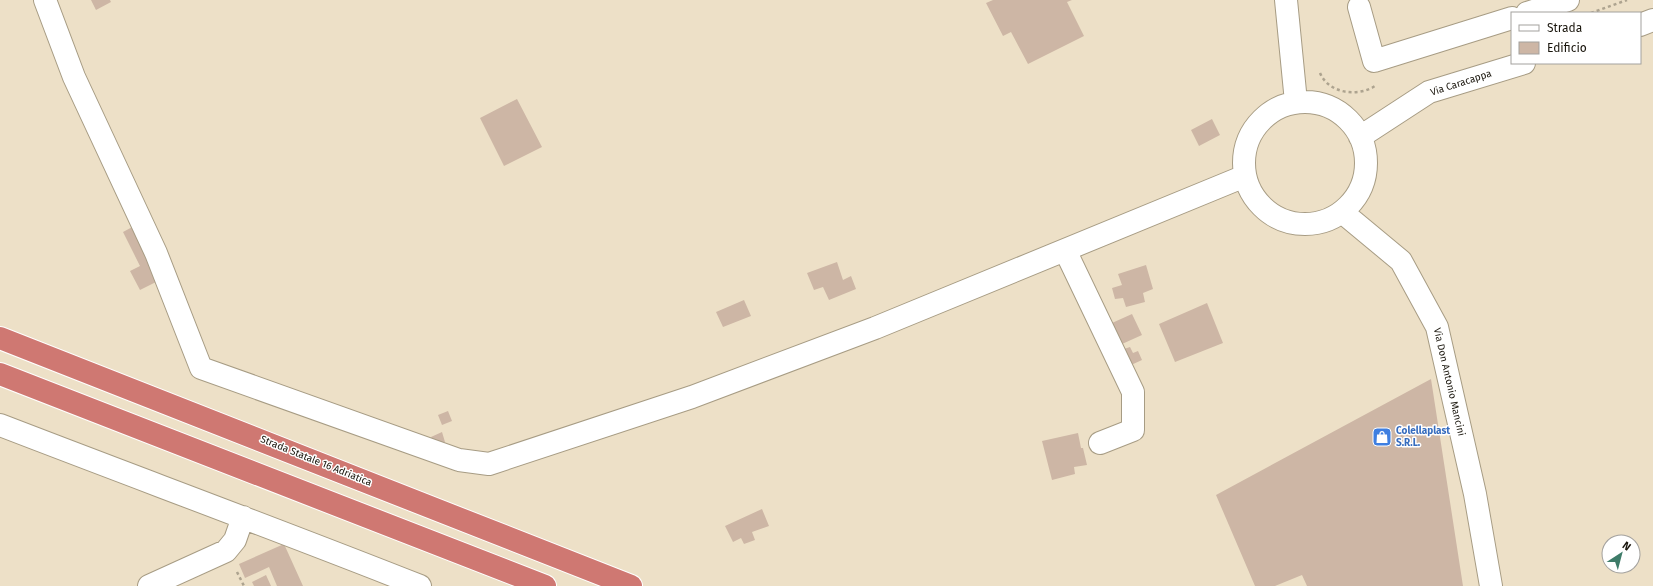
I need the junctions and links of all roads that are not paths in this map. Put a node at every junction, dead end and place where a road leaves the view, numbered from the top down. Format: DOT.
graph roads {
  1 [pos="45,0"];
  2 [pos="1286,0"];
  3 [pos="1568,0"];
  4 [pos="1359,7"];
  5 [pos="1529,12"];
  6 [pos="1511,18"];
  7 [pos="1653,20"];
  8 [pos="1641,25"];
  9 [pos="1521,64"];
  10 [pos="1296,102"];
  11 [pos="1360,137"];
  12 [pos="1245,176"];
  13 [pos="1342,212"];
  14 [pos="1064,250"];
  15 [pos="0,338"];
  16 [pos="0,374"];
  17 [pos="0,425"];
  18 [pos="1100,443"];
  19 [pos="243,517"];
  20 [pos="149,586"];
  21 [pos="420,586"];
  22 [pos="545,586"];
  23 [pos="631,586"];
  24 [pos="1491,586"];
  1 -- 14 [label="street"];
  2 -- 10 [label="street"];
  3 -- 5 [label="street"];
  4 -- 6 [label="street"];
  7 -- 8 [label="street"];
  9 -- 11 [label="street, Via Caracappa"];
  10 -- 11 [label="street"];
  10 -- 12 [label="street"];
  11 -- 13 [label="street"];
  12 -- 13 [label="street"];
  12 -- 14 [label="street"];
  13 -- 24 [label="street, Via Don Antonio Mancini"];
  14 -- 18 [label="street"];
  15 -- 23 [label="highway, Strada Statale 16 Adriatica"];
  16 -- 22 [label="highway"];
  17 -- 19 [label="street"];
  19 -- 20 [label="street"];
  19 -- 21 [label="street"];
}
